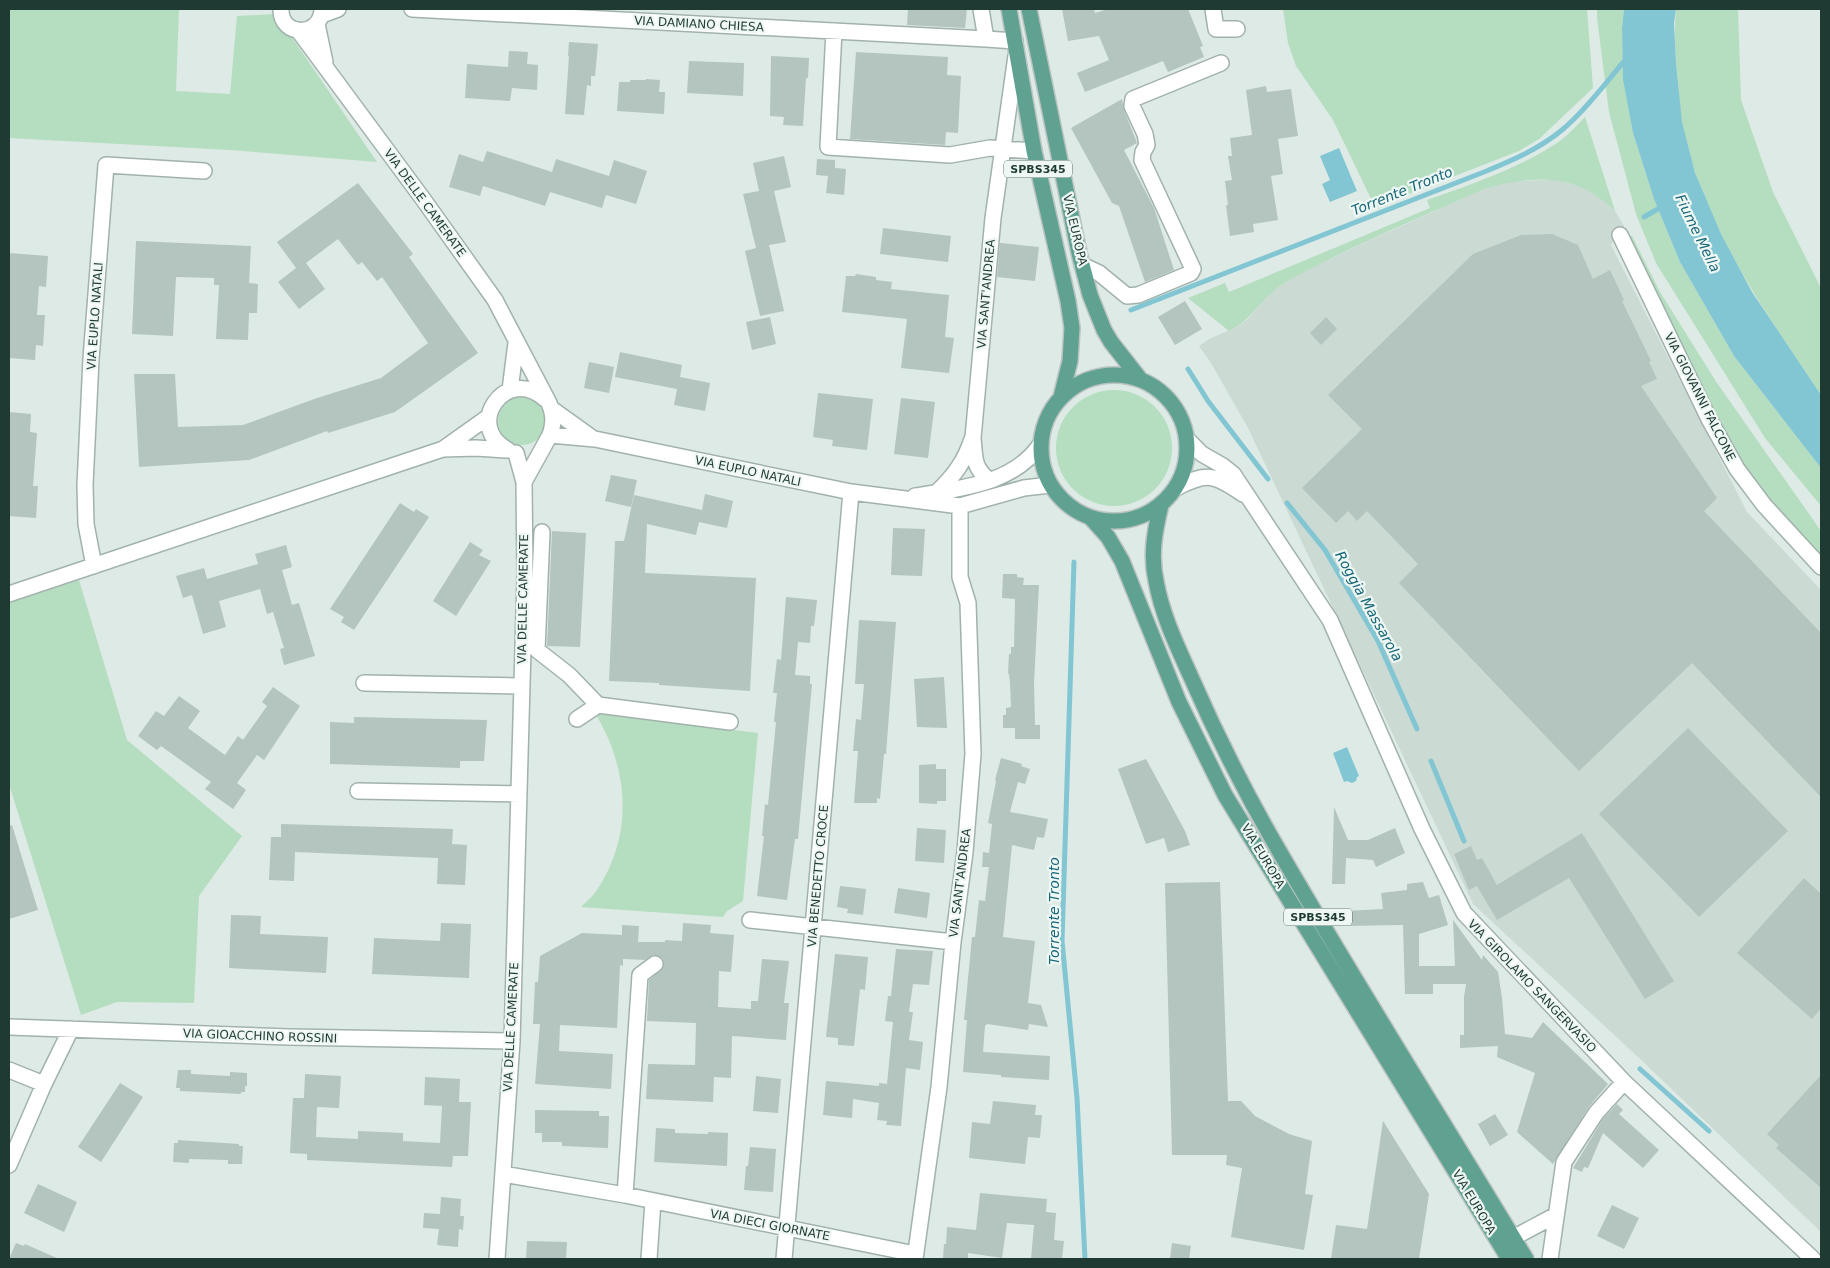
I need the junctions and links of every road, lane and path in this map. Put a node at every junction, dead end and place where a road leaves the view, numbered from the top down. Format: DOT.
graph roads {
  1 [pos="281,9"];
  2 [pos="338,9"];
  3 [pos="412,9"];
  4 [pos="981,9"];
  5 [pos="1010,9"];
  6 [pos="1028,9"];
  7 [pos="1213,9"];
  8 [pos="320,16"];
  9 [pos="1237,29"];
  10 [pos="298,30"];
  11 [pos="834,31"];
  12 [pos="986,39"];
  13 [pos="1016,47"];
  14 [pos="1221,63"];
  15 [pos="326,68"];
  16 [pos="1002,150"];
  17 [pos="1034,151"];
  18 [pos="204,171"];
  19 [pos="1620,235"];
  20 [pos="1082,265"];
  21 [pos="516,343"];
  22 [pos="1140,379"];
  23 [pos="510,390"];
  24 [pos="1061,397"];
  25 [pos="548,404"];
  26 [pos="488,417"];
  27 [pos="548,438"];
  28 [pos="973,438"];
  29 [pos="595,439"];
  30 [pos="1187,440"];
  31 [pos="1040,445"];
  32 [pos="443,450"];
  33 [pos="511,451"];
  34 [pos="989,480"];
  35 [pos="524,482"];
  36 [pos="1050,485"];
  37 [pos="1176,488"];
  38 [pos="851,492"];
  39 [pos="937,492"];
  40 [pos="1247,496"];
  41 [pos="902,498"];
  42 [pos="1161,505"];
  43 [pos="960,506"];
  44 [pos="1090,517"];
  45 [pos="542,532"];
  46 [pos="94,566"];
  47 [pos="1821,567"];
  48 [pos="9,594"];
  49 [pos="364,683"];
  50 [pos="521,686"];
  51 [pos="598,705"];
  52 [pos="576,719"];
  53 [pos="730,722"];
  54 [pos="358,791"];
  55 [pos="519,794"];
  56 [pos="750,920"];
  57 [pos="814,927"];
  58 [pos="953,942"];
  59 [pos="654,964"];
  60 [pos="9,1027"];
  61 [pos="71,1029"];
  62 [pos="512,1041"];
  63 [pos="9,1070"];
  64 [pos="1624,1082"];
  65 [pos="44,1084"];
  66 [pos="9,1165"];
  67 [pos="503,1174"];
  68 [pos="625,1195"];
  69 [pos="653,1201"];
  70 [pos="1556,1215"];
  71 [pos="787,1228"];
  72 [pos="1513,1238"];
  73 [pos="915,1256"];
  74 [pos="497,1259"];
  75 [pos="649,1259"];
  76 [pos="784,1259"];
  77 [pos="1510,1259"];
  78 [pos="1526,1259"];
  79 [pos="1550,1259"];
  80 [pos="1813,1259"];
  1 -- 10 [label="street, VIA DELLE CAMERATE"];
  2 -- 8 [label="street"];
  3 -- 11 [label="street, VIA DAMIANO CHIESA"];
  4 -- 12 [label="street"];
  5 -- 13 [label="main road, VIA EUROPA / SPBS345"];
  6 -- 20 [label="main road, VIA EUROPA / SPBS345"];
  7 -- 9 [label="street"];
  8 -- 10 [label="street"];
  8 -- 15 [label="street, VIA DELLE CAMERATE"];
  10 -- 15 [label="street, VIA DELLE CAMERATE"];
  11 -- 12 [label="street, VIA DAMIANO CHIESA"];
  11 -- 16 [label="street"];
  12 -- 13 [label="street"];
  13 -- 16 [label="street, VIA SANT'ANDREA"];
  13 -- 17 [label="main road, VIA EUROPA / SPBS345"];
  14 -- 20 [label="street"];
  15 -- 21 [label="street, VIA DELLE CAMERATE"];
  16 -- 17 [label="street"];
  16 -- 28 [label="street, VIA SANT'ANDREA"];
  17 -- 24 [label="main road, VIA EUROPA / SPBS345"];
  18 -- 46 [label="street, VIA EUPLO NATALI"];
  19 -- 47 [label="street, VIA GIOVANNI FALCONE"];
  20 -- 22 [label="main road, VIA EUROPA / SPBS345"];
  21 -- 23 [label="street"];
  21 -- 25 [label="street, VIA DELLE CAMERATE"];
  22 -- 24 [label="main road, VIA EUROPA / SPBS345"];
  22 -- 30 [label="main road, VIA EUROPA / SPBS345"];
  23 -- 25 [label="street"];
  23 -- 26 [label="street"];
  24 -- 31 [label="main road, VIA EUROPA / SPBS345"];
  25 -- 27 [label="street, VIA DELLE CAMERATE"];
  25 -- 29 [label="street, VIA EUPLO NATALI"];
  26 -- 32 [label="street"];
  26 -- 33 [label="street, VIA DELLE CAMERATE"];
  27 -- 29 [label="street, VIA EUPLO NATALI"];
  27 -- 33 [label="street"];
  27 -- 35 [label="street, VIA DELLE CAMERATE"];
  28 -- 34 [label="street, VIA SANT'ANDREA"];
  28 -- 39 [label="street, VIA SANT'ANDREA"];
  29 -- 38 [label="street, VIA EUPLO NATALI"];
  30 -- 37 [label="main road, VIA EUROPA / SPBS345"];
  30 -- 40 [label="street, VIA GIROLAMO SANGERVASIO"];
  31 -- 34 [label="street, VIA EUPLO NATALI"];
  31 -- 36 [label="main road, VIA EUROPA / SPBS345"];
  32 -- 33 [label="street"];
  32 -- 46 [label="street"];
  33 -- 35 [label="street, VIA DELLE CAMERATE"];
  34 -- 39 [label="street, VIA EUPLO NATALI"];
  35 -- 50 [label="street, VIA DELLE CAMERATE"];
  36 -- 43 [label="street, VIA EUPLO NATALI"];
  36 -- 44 [label="main road, VIA EUROPA / SPBS345"];
  37 -- 40 [label="street, VIA GIROLAMO SANGERVASIO"];
  37 -- 42 [label="main road, VIA EUROPA / SPBS345"];
  38 -- 41 [label="street, VIA EUPLO NATALI"];
  38 -- 57 [label="street, VIA BENEDETTO CROCE"];
  39 -- 41 [label="street, VIA EUPLO NATALI"];
  40 -- 64 [label="street, VIA GIROLAMO SANGERVASIO"];
  41 -- 43 [label="street, VIA EUPLO NATALI"];
  42 -- 44 [label="main road, VIA EUROPA / SPBS345"];
  42 -- 72 [label="main road, VIA EUROPA / SPBS345"];
  43 -- 58 [label="street, VIA SANT'ANDREA"];
  44 -- 77 [label="main road, VIA EUROPA / SPBS345"];
  45 -- 51 [label="street, VIA DELLE CAMERATE"];
  46 -- 48 [label="street"];
  49 -- 50 [label="street"];
  50 -- 55 [label="street, VIA DELLE CAMERATE"];
  51 -- 52 [label="street"];
  51 -- 53 [label="street"];
  54 -- 55 [label="street"];
  55 -- 62 [label="street, VIA DELLE CAMERATE"];
  56 -- 57 [label="street"];
  57 -- 58 [label="street"];
  57 -- 71 [label="street, VIA BENEDETTO CROCE"];
  58 -- 73 [label="street, VIA SANT'ANDREA"];
  59 -- 68 [label="street"];
  60 -- 61 [label="street, VIA GIOACCHINO ROSSINI"];
  61 -- 62 [label="street, VIA GIOACCHINO ROSSINI"];
  61 -- 65 [label="street"];
  62 -- 67 [label="street, VIA DELLE CAMERATE"];
  63 -- 65 [label="street"];
  64 -- 70 [label="street"];
  64 -- 80 [label="street, VIA GIROLAMO SANGERVASIO"];
  65 -- 66 [label="street"];
  67 -- 68 [label="street, VIA DIECI GIORNATE"];
  67 -- 74 [label="street, VIA DELLE CAMERATE"];
  68 -- 69 [label="street, VIA DIECI GIORNATE"];
  69 -- 71 [label="street, VIA DIECI GIORNATE"];
  69 -- 75 [label="street"];
  70 -- 72 [label="street"];
  70 -- 79 [label="street"];
  71 -- 73 [label="street, VIA DIECI GIORNATE"];
  71 -- 76 [label="street, VIA BENEDETTO CROCE"];
  72 -- 78 [label="main road, VIA EUROPA / SPBS345"];
}
